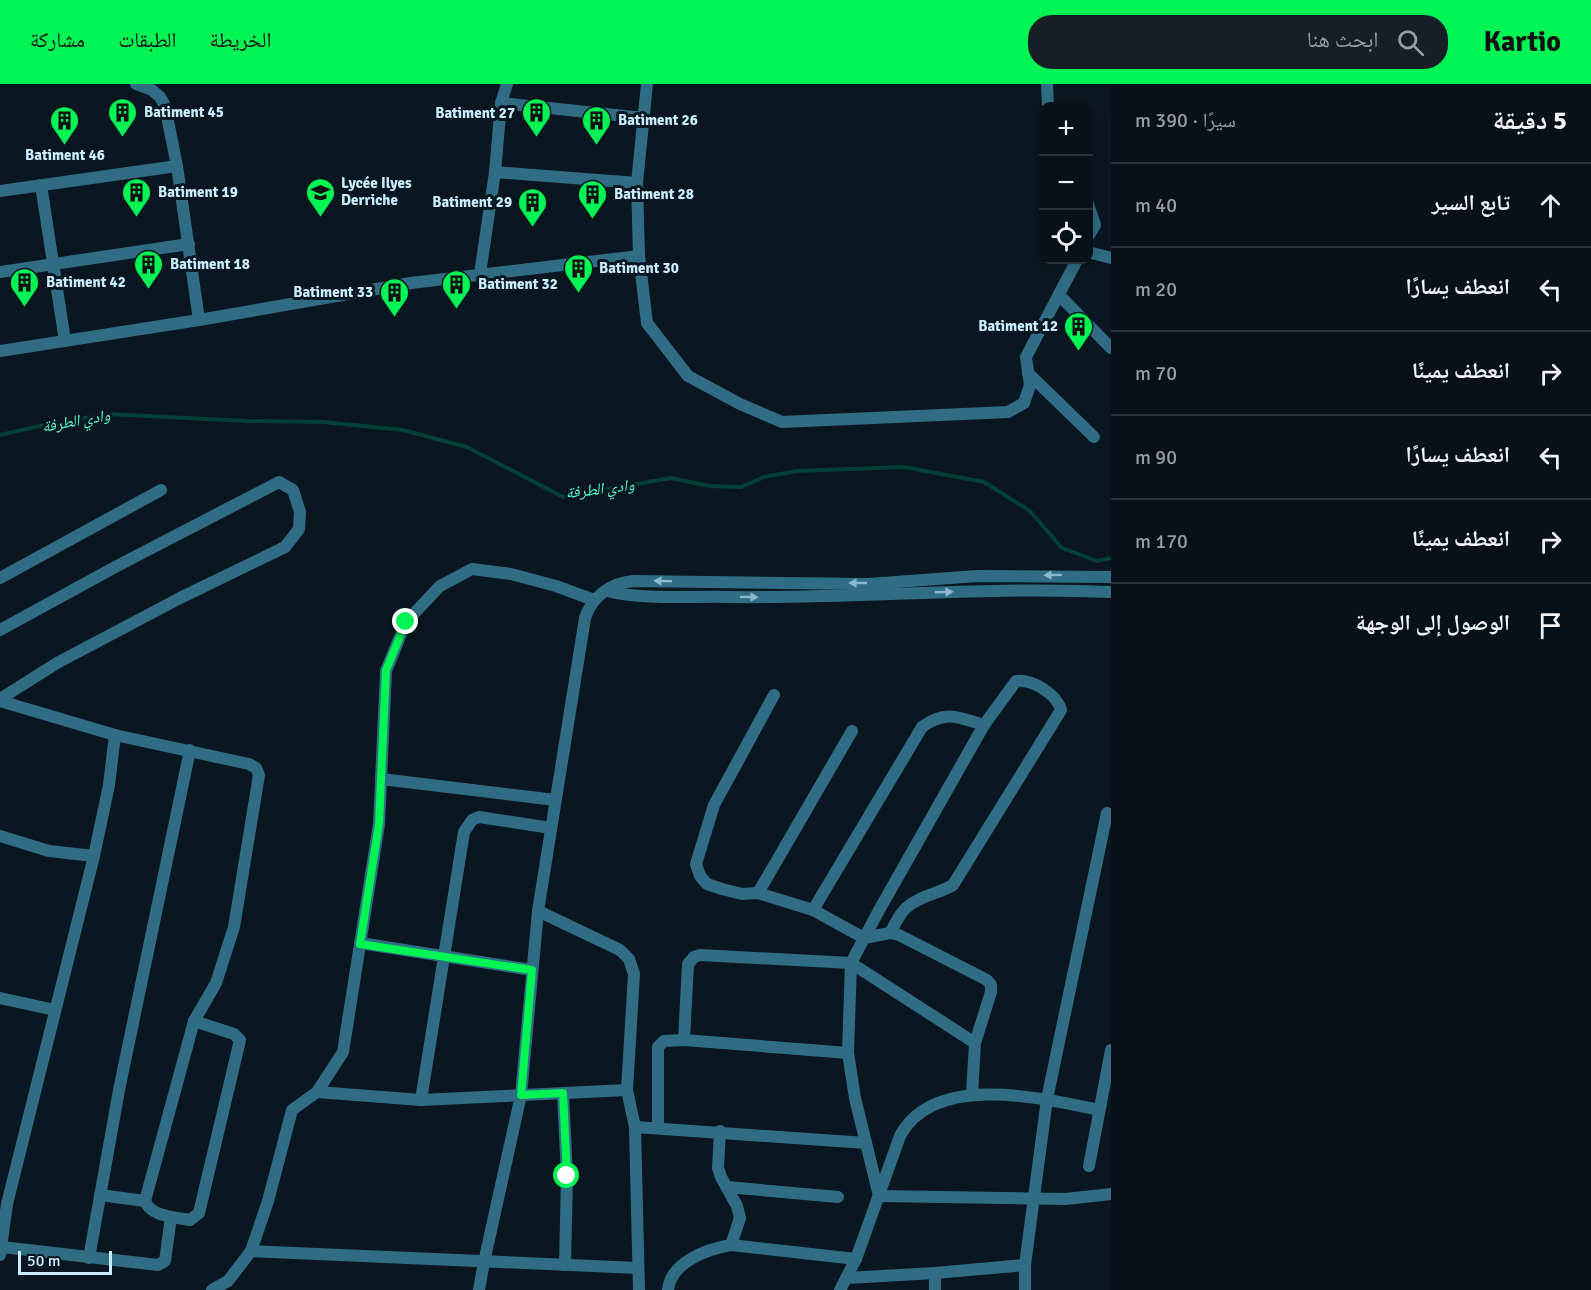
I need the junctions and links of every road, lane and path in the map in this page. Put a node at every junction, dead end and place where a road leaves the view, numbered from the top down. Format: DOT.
graph roads {
  1 [pos="136,84"];
  2 [pos="507,84"];
  3 [pos="647,84"];
  4 [pos="1047,84"];
  5 [pos="1048,102"];
  6 [pos="501,103"];
  7 [pos="644,118"];
  8 [pos="177,166"];
  9 [pos="495,172"];
  10 [pos="637,183"];
  11 [pos="41,185"];
  12 [pos="0,191"];
  13 [pos="189,244"];
  14 [pos="1093,253"];
  15 [pos="639,256"];
  16 [pos="1111,258"];
  17 [pos="53,263"];
  18 [pos="1075,264"];
  19 [pos="0,272"];
  20 [pos="480,274"];
  21 [pos="1059,295"];
  22 [pos="199,320"];
  23 [pos="65,341"];
  24 [pos="1111,348"];
  25 [pos="0,351"];
  26 [pos="1028,374"];
  27 [pos="1094,437"];
  28 [pos="161,490"];
  29 [pos="1111,577"];
  30 [pos="0,578"];
  31 [pos="607,591"];
  32 [pos="1111,592"];
  33 [pos="594,600"];
  34 [pos="0,630"];
  35 [pos="774,695"];
  36 [pos="0,700"];
  37 [pos="984,725"];
  38 [pos="852,731"];
  39 [pos="115,735"];
  40 [pos="190,750"];
  41 [pos="381,779"];
  42 [pos="555,800"];
  43 [pos="1107,813"];
  44 [pos="551,828"];
  45 [pos="0,836"];
  46 [pos="94,856"];
  47 [pos="758,893"];
  48 [pos="813,910"];
  49 [pos="538,911"];
  50 [pos="890,933"];
  51 [pos="864,938"];
  52 [pos="360,944"];
  53 [pos="445,957"];
  54 [pos="851,963"];
  55 [pos="532,970"];
  56 [pos="0,998"];
  57 [pos="55,1010"];
  58 [pos="194,1021"];
  59 [pos="684,1040"];
  60 [pos="975,1043"];
  61 [pos="1111,1050"];
  62 [pos="848,1053"];
  63 [pos="627,1090"];
  64 [pos="317,1092"];
  65 [pos="563,1093"];
  66 [pos="972,1094"];
  67 [pos="521,1095"];
  68 [pos="1047,1099"];
  69 [pos="421,1100"];
  70 [pos="1099,1110"];
  71 [pos="635,1127"];
  72 [pos="658,1128"];
  73 [pos="720,1131"];
  74 [pos="867,1143"];
  75 [pos="1089,1166"];
  76 [pos="727,1187"];
  77 [pos="1111,1194"];
  78 [pos="100,1195"];
  79 [pos="879,1196"];
  80 [pos="837,1197"];
  81 [pos="1035,1198"];
  82 [pos="146,1201"];
  83 [pos="171,1216"];
  84 [pos="1,1243"];
  85 [pos="731,1245"];
  86 [pos="251,1251"];
  87 [pos="89,1258"];
  88 [pos="856,1259"];
  89 [pos="484,1262"];
  90 [pos="565,1265"];
  91 [pos="1025,1265"];
  92 [pos="638,1268"];
  93 [pos="935,1273"];
  94 [pos="848,1278"];
  95 [pos="212,1290"];
  96 [pos="479,1290"];
  97 [pos="639,1290"];
  98 [pos="668,1290"];
  99 [pos="840,1290"];
  100 [pos="935,1290"];
  101 [pos="1025,1290"];
  1 -- 8 [label="street"];
  2 -- 6 [label="street"];
  3 -- 7 [label="street"];
  4 -- 5 [label="street"];
  6 -- 7 [label="street"];
  6 -- 9 [label="street"];
  7 -- 10 [label="street"];
  8 -- 11 [label="street"];
  8 -- 13 [label="street"];
  9 -- 10 [label="street"];
  9 -- 20 [label="street"];
  10 -- 15 [label="street"];
  11 -- 12 [label="street"];
  11 -- 17 [label="street"];
  13 -- 17 [label="street"];
  13 -- 22 [label="street"];
  14 -- 16 [label="street"];
  15 -- 20 [label="street"];
  15 -- 26 [label="street"];
  17 -- 19 [label="street"];
  17 -- 23 [label="street"];
  18 -- 21 [label="street"];
  20 -- 22 [label="street"];
  21 -- 24 [label="street"];
  21 -- 26 [label="street"];
  22 -- 23 [label="street"];
  23 -- 25 [label="street"];
  26 -- 27 [label="street"];
  28 -- 30 [label="street"];
  29 -- 31 [label="street, one-way"];
  31 -- 32 [label="street, one-way"];
  31 -- 33 [label="street"];
  33 -- 41 [label="street"];
  33 -- 42 [label="street"];
  34 -- 36 [label="street"];
  35 -- 47 [label="street"];
  36 -- 39 [label="street"];
  37 -- 48 [label="street"];
  37 -- 50 [label="street"];
  37 -- 51 [label="street"];
  38 -- 47 [label="street"];
  39 -- 40 [label="street"];
  39 -- 46 [label="street"];
  40 -- 58 [label="street"];
  40 -- 78 [label="street"];
  41 -- 42 [label="street"];
  41 -- 52 [label="street"];
  42 -- 44 [label="street"];
  43 -- 68 [label="street"];
  44 -- 49 [label="street"];
  44 -- 53 [label="street"];
  45 -- 46 [label="street"];
  46 -- 57 [label="street"];
  47 -- 48 [label="street"];
  48 -- 51 [label="street"];
  49 -- 55 [label="street"];
  49 -- 63 [label="street"];
  50 -- 51 [label="street"];
  50 -- 60 [label="street"];
  51 -- 54 [label="street"];
  52 -- 53 [label="street"];
  52 -- 64 [label="street"];
  53 -- 55 [label="street"];
  53 -- 69 [label="street"];
  54 -- 59 [label="street"];
  54 -- 60 [label="street"];
  54 -- 62 [label="street"];
  55 -- 67 [label="street"];
  56 -- 57 [label="street"];
  57 -- 84 [label="street"];
  58 -- 82 [label="street"];
  58 -- 83 [label="street"];
  59 -- 62 [label="street"];
  59 -- 72 [label="street"];
  60 -- 66 [label="street"];
  61 -- 70 [label="street"];
  62 -- 74 [label="street"];
  63 -- 65 [label="street"];
  63 -- 71 [label="street"];
  64 -- 69 [label="street"];
  64 -- 86 [label="street"];
  65 -- 67 [label="street"];
  65 -- 90 [label="street"];
  66 -- 68 [label="street"];
  66 -- 79 [label="street"];
  67 -- 69 [label="street"];
  67 -- 89 [label="street"];
  68 -- 70 [label="street"];
  68 -- 81 [label="street"];
  70 -- 75 [label="street"];
  71 -- 72 [label="street"];
  71 -- 92 [label="street"];
  72 -- 73 [label="street"];
  73 -- 74 [label="street"];
  73 -- 76 [label="street"];
  74 -- 79 [label="street"];
  76 -- 80 [label="street"];
  76 -- 85 [label="street"];
  77 -- 81 [label="street"];
  78 -- 82 [label="street"];
  78 -- 87 [label="street"];
  79 -- 81 [label="street"];
  79 -- 88 [label="street"];
  81 -- 91 [label="street"];
  82 -- 83 [label="street"];
  83 -- 87 [label="street"];
  84 -- 87 [label="street"];
  85 -- 88 [label="street"];
  85 -- 98 [label="street"];
  86 -- 89 [label="street"];
  86 -- 95 [label="street"];
  88 -- 94 [label="street"];
  89 -- 90 [label="street"];
  89 -- 96 [label="street"];
  90 -- 92 [label="street"];
  91 -- 93 [label="street"];
  91 -- 101 [label="street"];
  92 -- 97 [label="street"];
  93 -- 94 [label="street"];
  93 -- 100 [label="street"];
  94 -- 99 [label="street"];
}
